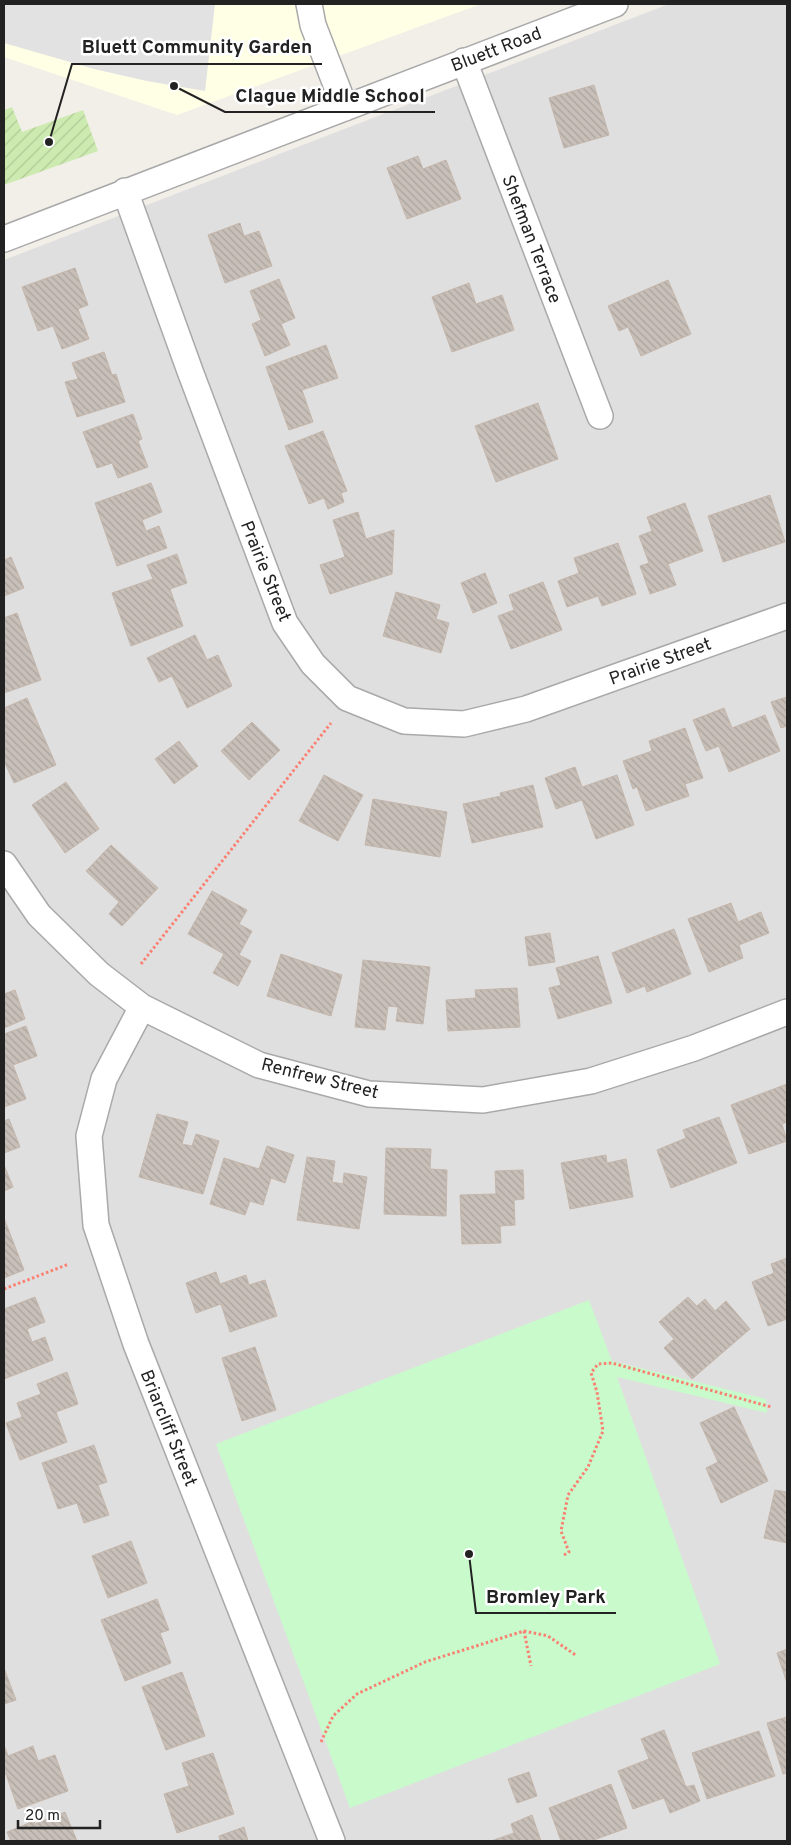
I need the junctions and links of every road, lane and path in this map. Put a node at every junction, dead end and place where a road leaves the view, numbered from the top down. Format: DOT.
graph roads {
  1 [pos="309,4"];
  2 [pos="615,4"];
  3 [pos="464,61"];
  4 [pos="345,108"];
  5 [pos="125,192"];
  6 [pos="4,239"];
  7 [pos="600,416"];
  8 [pos="787,616"];
  9 [pos="331,723"];
  10 [pos="4,864"];
  11 [pos="141,964"];
  12 [pos="142,1007"];
  13 [pos="787,1012"];
  14 [pos="69,1264"];
  15 [pos="4,1289"];
  16 [pos="771,1407"];
  17 [pos="564,1555"];
  18 [pos="524,1631"];
  19 [pos="577,1656"];
  20 [pos="531,1666"];
  21 [pos="318,1749"];
  22 [pos="332,1841"];
  1 -- 4 [label="street"];
  2 -- 3 [label="street, Bluett Road"];
  3 -- 4 [label="street, Bluett Road"];
  3 -- 7 [label="street, Shefman Terrace"];
  4 -- 5 [label="street, Bluett Road"];
  5 -- 6 [label="street, Bluett Road"];
  5 -- 8 [label="street, Prairie Street"];
  9 -- 11 [label="path"];
  10 -- 12 [label="street, Renfrew Street"];
  12 -- 13 [label="street, Renfrew Street"];
  12 -- 22 [label="street, Briarcliff Street"];
  14 -- 15 [label="path"];
  16 -- 17 [label="path"];
  18 -- 19 [label="path"];
  18 -- 20 [label="path"];
  18 -- 21 [label="path"];
}
